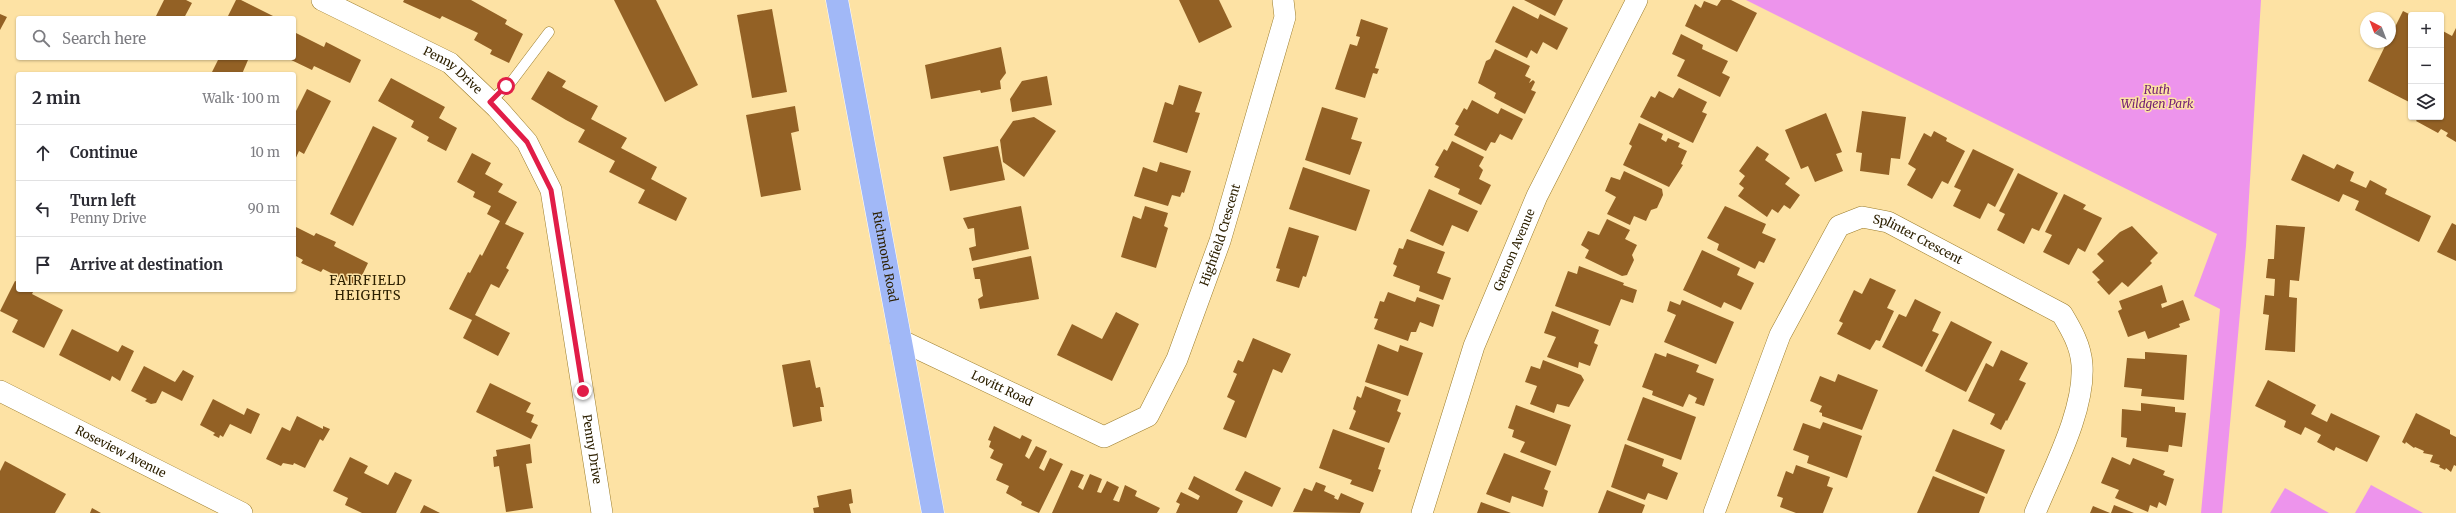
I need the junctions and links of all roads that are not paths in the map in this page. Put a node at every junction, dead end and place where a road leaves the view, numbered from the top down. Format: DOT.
graph roads {
  1 [pos="322,0"];
  2 [pos="837,0"];
  3 [pos="1282,0"];
  4 [pos="1637,0"];
  5 [pos="549,32"];
  6 [pos="490,102"];
  7 [pos="900,340"];
  8 [pos="0,391"];
  9 [pos="1104,437"];
  10 [pos="242,513"];
  11 [pos="602,513"];
  12 [pos="933,513"];
  13 [pos="1422,513"];
  14 [pos="1714,513"];
  15 [pos="2035,513"];
  1 -- 6 [label="street, Penny Drive"];
  2 -- 7 [label="main road, Richmond Road"];
  3 -- 9 [label="street, Highfield Crescent"];
  4 -- 13 [label="street, Grenon Avenue"];
  5 -- 6 [label="lane"];
  6 -- 11 [label="street, Penny Drive"];
  7 -- 9 [label="street, Lovitt Road"];
  7 -- 12 [label="main road, Richmond Road"];
  8 -- 10 [label="street, Roseview Avenue"];
  14 -- 15 [label="street, Splinter Crescent"];
}
